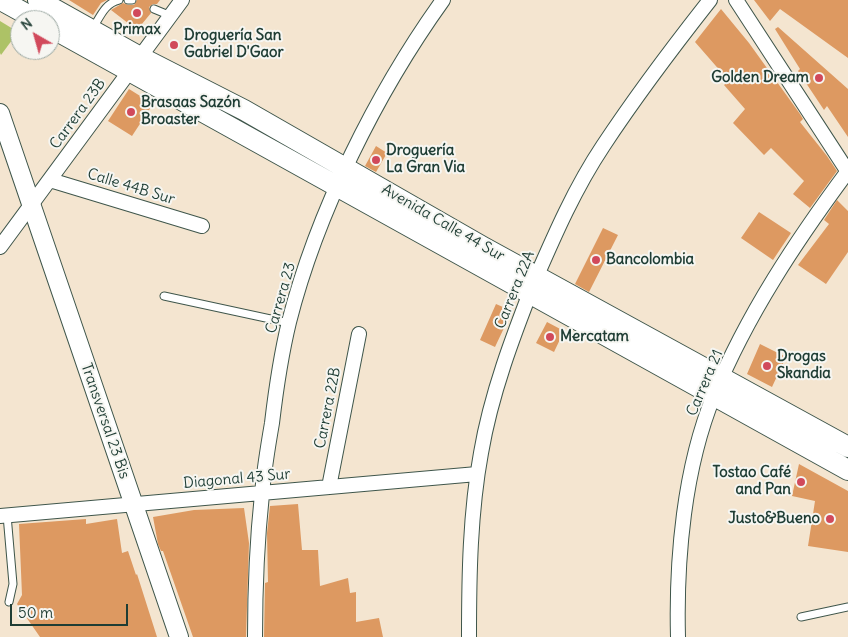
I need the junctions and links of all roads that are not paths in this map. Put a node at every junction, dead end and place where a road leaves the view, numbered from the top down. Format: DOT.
graph roads {
  1 [pos="1,0"];
  2 [pos="38,0"];
  3 [pos="119,0"];
  4 [pos="128,0"];
  5 [pos="132,0"];
  6 [pos="182,0"];
  7 [pos="443,0"];
  8 [pos="710,0"];
  9 [pos="736,0"];
  10 [pos="154,9"];
  11 [pos="19,10"];
  12 [pos="171,16"];
  13 [pos="91,30"];
  14 [pos="60,31"];
  15 [pos="135,64"];
  16 [pos="0,113"];
  17 [pos="346,168"];
  18 [pos="848,172"];
  19 [pos="50,180"];
  20 [pos="338,187"];
  21 [pos="31,205"];
  22 [pos="202,226"];
  23 [pos="0,247"];
  24 [pos="533,285"];
  25 [pos="164,296"];
  26 [pos="289,323"];
  27 [pos="360,334"];
  28 [pos="718,387"];
  29 [pos="848,447"];
  30 [pos="848,470"];
  31 [pos="477,474"];
  32 [pos="329,487"];
  33 [pos="262,493"];
  34 [pos="134,504"];
  35 [pos="4,515"];
  36 [pos="9,602"];
  37 [pos="848,607"];
  38 [pos="801,616"];
  39 [pos="180,637"];
  40 [pos="255,637"];
  41 [pos="469,637"];
  42 [pos="678,637"];
  1 -- 11 [label="main road"];
  2 -- 13 [label="main road, Avenida Calle 44 Sur"];
  3 -- 13 [label="lane"];
  4 -- 5 [label="lane"];
  6 -- 12 [label="street, Carrera 23B"];
  7 -- 17 [label="street, Carrera 23"];
  8 -- 24 [label="street, Carrera 22A"];
  9 -- 18 [label="street"];
  10 -- 12 [label="lane"];
  12 -- 15 [label="street, Carrera 23B"];
  13 -- 15 [label="main road, Avenida Calle 44 Sur"];
  14 -- 15 [label="main road, Avenida Calle 44 Sur"];
  15 -- 17 [label="main road, Avenida Calle 44 Sur"];
  15 -- 19 [label="street, Carrera 23B"];
  15 -- 20 [label="main road, Avenida Calle 44 Sur"];
  16 -- 21 [label="street, Transversal 23 Bis"];
  17 -- 20 [label="street, Carrera 23"];
  17 -- 24 [label="main road, Avenida Calle 44 Sur"];
  18 -- 28 [label="street, Carrera 21"];
  19 -- 21 [label="street, Carrera 23B"];
  19 -- 22 [label="street, Calle 44B Sur"];
  20 -- 24 [label="main road, Avenida Calle 44 Sur"];
  20 -- 26 [label="street, Carrera 23"];
  21 -- 23 [label="street, Carrera 23B"];
  21 -- 34 [label="street, Transversal 23 Bis"];
  24 -- 28 [label="main road, Avenida Calle 44 Sur"];
  24 -- 31 [label="street, Carrera 22A"];
  25 -- 26 [label="lane"];
  26 -- 33 [label="street, Carrera 23"];
  27 -- 32 [label="street, Carrera 22B"];
  28 -- 29 [label="main road, Avenida Calle 44 Sur"];
  28 -- 30 [label="main road, Avenida Calle 44 Sur"];
  28 -- 42 [label="street, Carrera 21"];
  31 -- 32 [label="street, Diagonal 43 Sur"];
  31 -- 41 [label="street, Carrera 22A"];
  32 -- 33 [label="street, Diagonal 43 Sur"];
  33 -- 34 [label="street, Diagonal 43 Sur"];
  33 -- 40 [label="street, Carrera 23"];
  34 -- 35 [label="street, Diagonal 43 Sur"];
  34 -- 39 [label="street, Transversal 23 Bis"];
  35 -- 36 [label="lane"];
  37 -- 38 [label="lane"];
}
